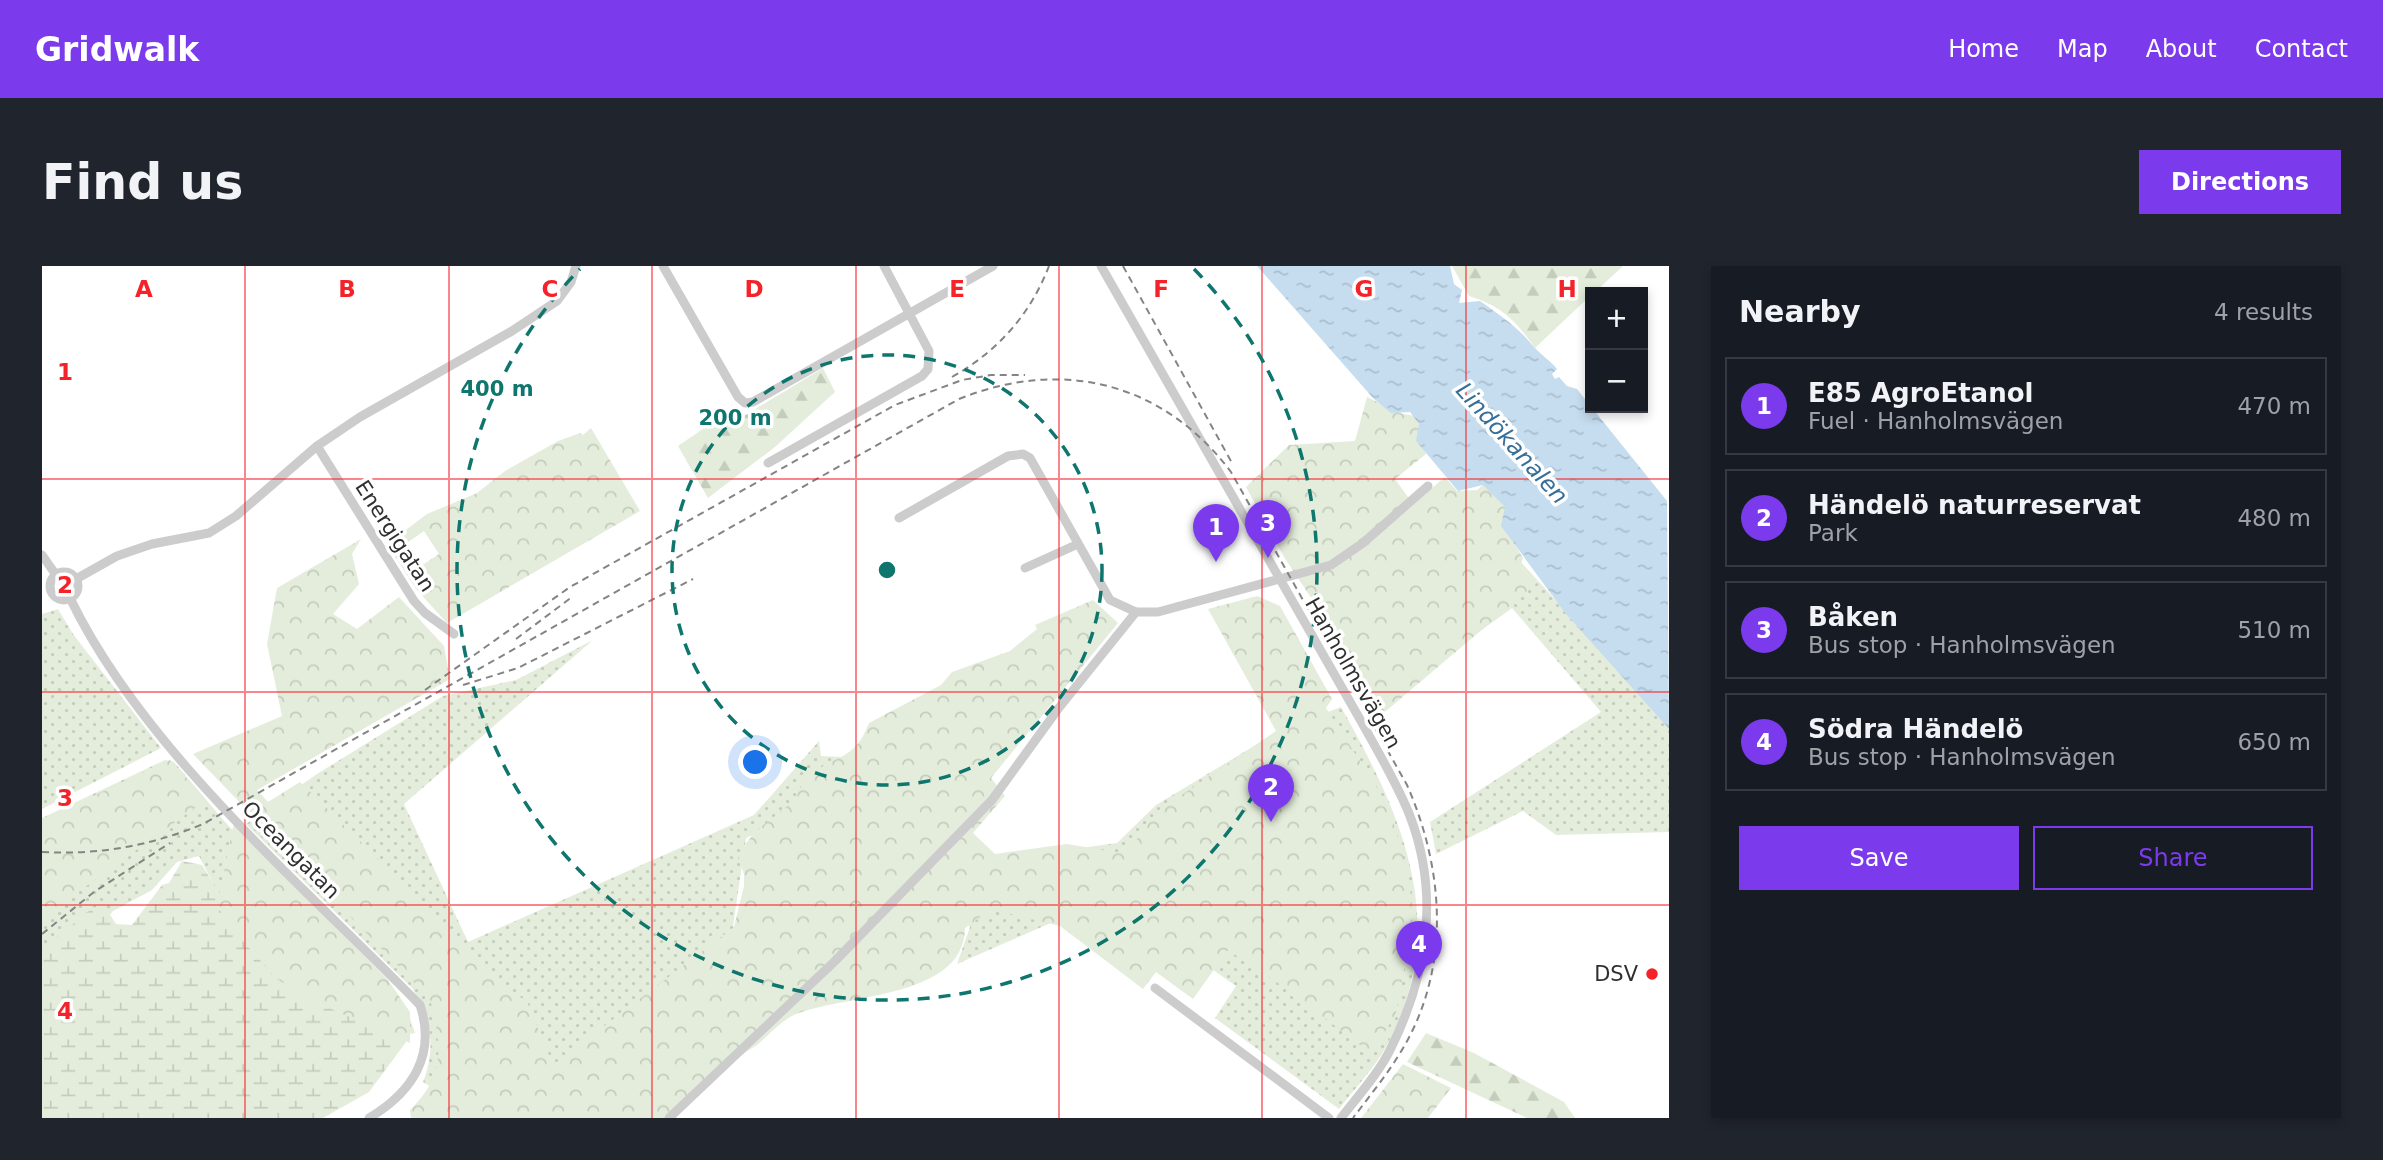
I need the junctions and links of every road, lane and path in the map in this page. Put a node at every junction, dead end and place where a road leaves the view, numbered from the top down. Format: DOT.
graph roads {
  1 [pos="576,266"];
  2 [pos="663,266"];
  3 [pos="884,266"];
  4 [pos="993,266"];
  5 [pos="1101,266"];
  6 [pos="909,313"];
  7 [pos="317,446"];
  8 [pos="768,463"];
  9 [pos="1428,486"];
  10 [pos="899,518"];
  11 [pos="1079,544"];
  12 [pos="42,555"];
  13 [pos="1025,568"];
  14 [pos="56,575"];
  15 [pos="76,579"];
  16 [pos="1280,580"];
  17 [pos="70,598"];
  18 [pos="1136,612"];
  19 [pos="454,634"];
  20 [pos="1155,988"];
  21 [pos="369,1118"];
  22 [pos="669,1118"];
  23 [pos="1329,1118"];
  24 [pos="1341,1118"];
  1 -- 7 [label="street"];
  2 -- 6 [label="street"];
  3 -- 6 [label="street"];
  4 -- 6 [label="street"];
  5 -- 16 [label="street, Hanholmsvägen"];
  6 -- 8 [label="street"];
  7 -- 15 [label="street"];
  7 -- 19 [label="street, Energigatan"];
  9 -- 16 [label="street"];
  10 -- 11 [label="street"];
  11 -- 13 [label="street"];
  11 -- 18 [label="street"];
  12 -- 14 [label="street"];
  14 -- 15 [label="street"];
  14 -- 17 [label="street"];
  15 -- 17 [label="street"];
  16 -- 18 [label="street"];
  16 -- 24 [label="street, Hanholmsvägen"];
  17 -- 21 [label="street, Oceangatan"];
  18 -- 22 [label="street"];
  20 -- 23 [label="street"];
}
